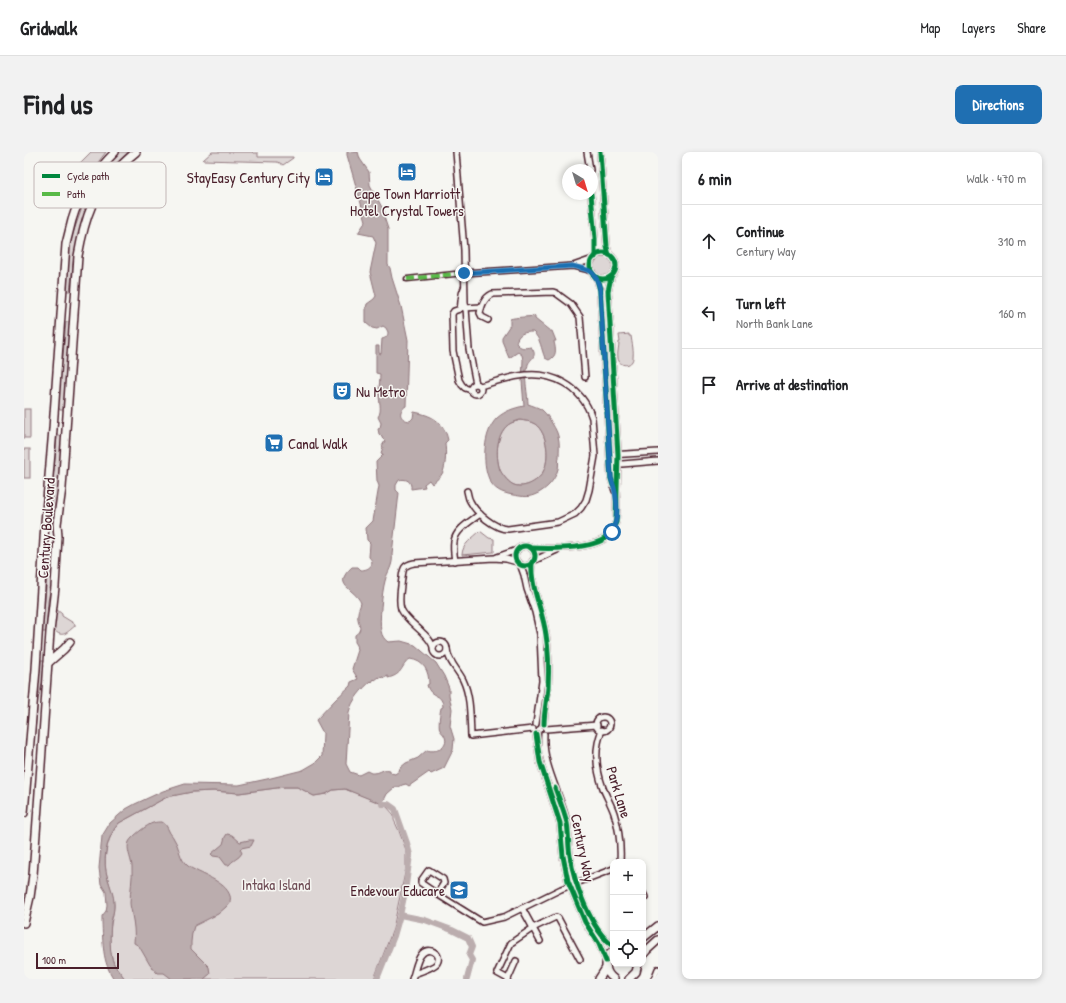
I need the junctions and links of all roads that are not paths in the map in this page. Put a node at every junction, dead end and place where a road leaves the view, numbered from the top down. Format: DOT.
graph roads {
  1 [pos="115,152"];
  2 [pos="136,152"];
  3 [pos="456,152"];
  4 [pos="587,152"];
  5 [pos="600,152"];
  6 [pos="106,162"];
  7 [pos="124,162"];
  8 [pos="590,164"];
  9 [pos="592,200"];
  10 [pos="77,208"];
  11 [pos="91,208"];
  12 [pos="610,255"];
  13 [pos="594,258"];
  14 [pos="572,266"];
  15 [pos="592,272"];
  16 [pos="464,273"];
  17 [pos="610,277"];
  18 [pos="597,278"];
  19 [pos="407,279"];
  20 [pos="465,285"];
  21 [pos="481,307"];
  22 [pos="466,308"];
  23 [pos="460,309"];
  24 [pos="488,320"];
  25 [pos="585,377"];
  26 [pos="478,385"];
  27 [pos="471,390"];
  28 [pos="658,452"];
  29 [pos="610,455"];
  30 [pos="618,455"];
  31 [pos="658,461"];
  32 [pos="610,465"];
  33 [pos="618,465"];
  34 [pos="467,491"];
  35 [pos="616,494"];
  36 [pos="480,514"];
  37 [pos="531,548"];
  38 [pos="560,548"];
  39 [pos="517,550"];
  40 [pos="494,558"];
  41 [pos="456,561"];
  42 [pos="532,561"];
  43 [pos="519,563"];
  44 [pos="430,640"];
  45 [pos="70,642"];
  46 [pos="438,642"];
  47 [pos="433,647"];
  48 [pos="446,649"];
  49 [pos="441,655"];
  50 [pos="452,662"];
  51 [pos="48,663"];
  52 [pos="536,724"];
  53 [pos="596,725"];
  54 [pos="544,729"];
  55 [pos="602,730"];
  56 [pos="534,732"];
  57 [pos="27,743"];
  58 [pos="43,744"];
  59 [pos="26,763"];
  60 [pos="41,765"];
  61 [pos="24,813"];
  62 [pos="620,859"];
  63 [pos="610,870"];
  64 [pos="576,883"];
  65 [pos="570,885"];
  66 [pos="27,892"];
  67 [pos="436,894"];
  68 [pos="522,908"];
  69 [pos="24,923"];
  70 [pos="658,926"];
  71 [pos="533,928"];
  72 [pos="646,936"];
  73 [pos="540,940"];
  74 [pos="658,940"];
  75 [pos="610,943"];
  76 [pos="646,951"];
  77 [pos="610,954"];
  78 [pos="580,959"];
  79 [pos="606,960"];
  80 [pos="516,961"];
  81 [pos="638,967"];
  82 [pos="606,968"];
  83 [pos="658,969"];
  84 [pos="413,977"];
  85 [pos="508,979"];
  86 [pos="599,979"];
  87 [pos="614,979"];
  88 [pos="629,979"];
  89 [pos="654,979"];
  1 -- 6 [label="main road, Century Boulevard"];
  2 -- 7 [label="main road, Century Boulevard"];
  3 -- 16 [label="street"];
  4 -- 8 [label="street"];
  5 -- 12 [label="street"];
  9 -- 13 [label="street"];
  10 -- 57 [label="main road, Century Boulevard"];
  11 -- 51 [label="main road, Century Boulevard"];
  12 -- 13 [label="street"];
  12 -- 17 [label="street"];
  13 -- 14 [label="street"];
  13 -- 15 [label="street"];
  14 -- 15 [label="street"];
  14 -- 16 [label="street"];
  15 -- 18 [label="street"];
  16 -- 19 [label="street"];
  16 -- 20 [label="street"];
  17 -- 18 [label="street"];
  17 -- 30 [label="street"];
  18 -- 29 [label="street"];
  20 -- 22 [label="street"];
  20 -- 23 [label="street"];
  21 -- 22 [label="street"];
  21 -- 24 [label="street"];
  21 -- 25 [label="street"];
  22 -- 23 [label="street"];
  22 -- 26 [label="street"];
  23 -- 27 [label="street"];
  26 -- 27 [label="street"];
  26 -- 27 [label="street"];
  26 -- 36 [label="street"];
  28 -- 30 [label="street"];
  29 -- 30 [label="street"];
  29 -- 32 [label="street"];
  30 -- 33 [label="street"];
  31 -- 33 [label="street"];
  32 -- 33 [label="street"];
  32 -- 35 [label="street"];
  33 -- 35 [label="street"];
  34 -- 36 [label="street"];
  35 -- 38 [label="street"];
  36 -- 41 [label="street"];
  37 -- 38 [label="street"];
  37 -- 39 [label="street"];
  37 -- 42 [label="street"];
  38 -- 42 [label="street"];
  39 -- 40 [label="street"];
  39 -- 43 [label="street"];
  40 -- 41 [label="street"];
  40 -- 43 [label="street"];
  41 -- 44 [label="street"];
  42 -- 43 [label="street"];
  42 -- 54 [label="street, Century Way"];
  43 -- 52 [label="street"];
  44 -- 46 [label="street"];
  44 -- 47 [label="street"];
  45 -- 51 [label="main road"];
  46 -- 47 [label="street"];
  46 -- 48 [label="street"];
  47 -- 49 [label="street"];
  48 -- 49 [label="street"];
  48 -- 50 [label="street"];
  49 -- 50 [label="street"];
  50 -- 56 [label="street"];
  51 -- 58 [label="main road, Century Boulevard"];
  52 -- 54 [label="street"];
  52 -- 56 [label="street"];
  53 -- 54 [label="street"];
  53 -- 55 [label="street"];
  53 -- 55 [label="street"];
  54 -- 56 [label="street"];
  54 -- 64 [label="street, Century Way"];
  55 -- 62 [label="street, Park Lane"];
  56 -- 65 [label="street, Century Way"];
  57 -- 58 [label="main road"];
  57 -- 59 [label="main road, Century Boulevard"];
  58 -- 60 [label="main road, Century Boulevard"];
  59 -- 60 [label="main road"];
  59 -- 61 [label="main road, Century Boulevard"];
  60 -- 66 [label="main road, Century Boulevard"];
  63 -- 64 [label="street"];
  64 -- 65 [label="street"];
  64 -- 75 [label="street, Century Way"];
  65 -- 68 [label="street"];
  65 -- 79 [label="street, Century Way"];
  66 -- 69 [label="main road, Century Boulevard"];
  67 -- 67 [label="street"];
  67 -- 68 [label="street"];
  68 -- 71 [label="street"];
  70 -- 72 [label="main road"];
  71 -- 73 [label="street"];
  71 -- 78 [label="street"];
  71 -- 85 [label="street"];
  74 -- 76 [label="main road"];
  77 -- 79 [label="main road"];
  79 -- 82 [label="main road"];
  80 -- 85 [label="street"];
  81 -- 88 [label="main road"];
  82 -- 86 [label="main road"];
  82 -- 87 [label="main road"];
  83 -- 89 [label="street"];
  84 -- 84 [label="street"];
}
